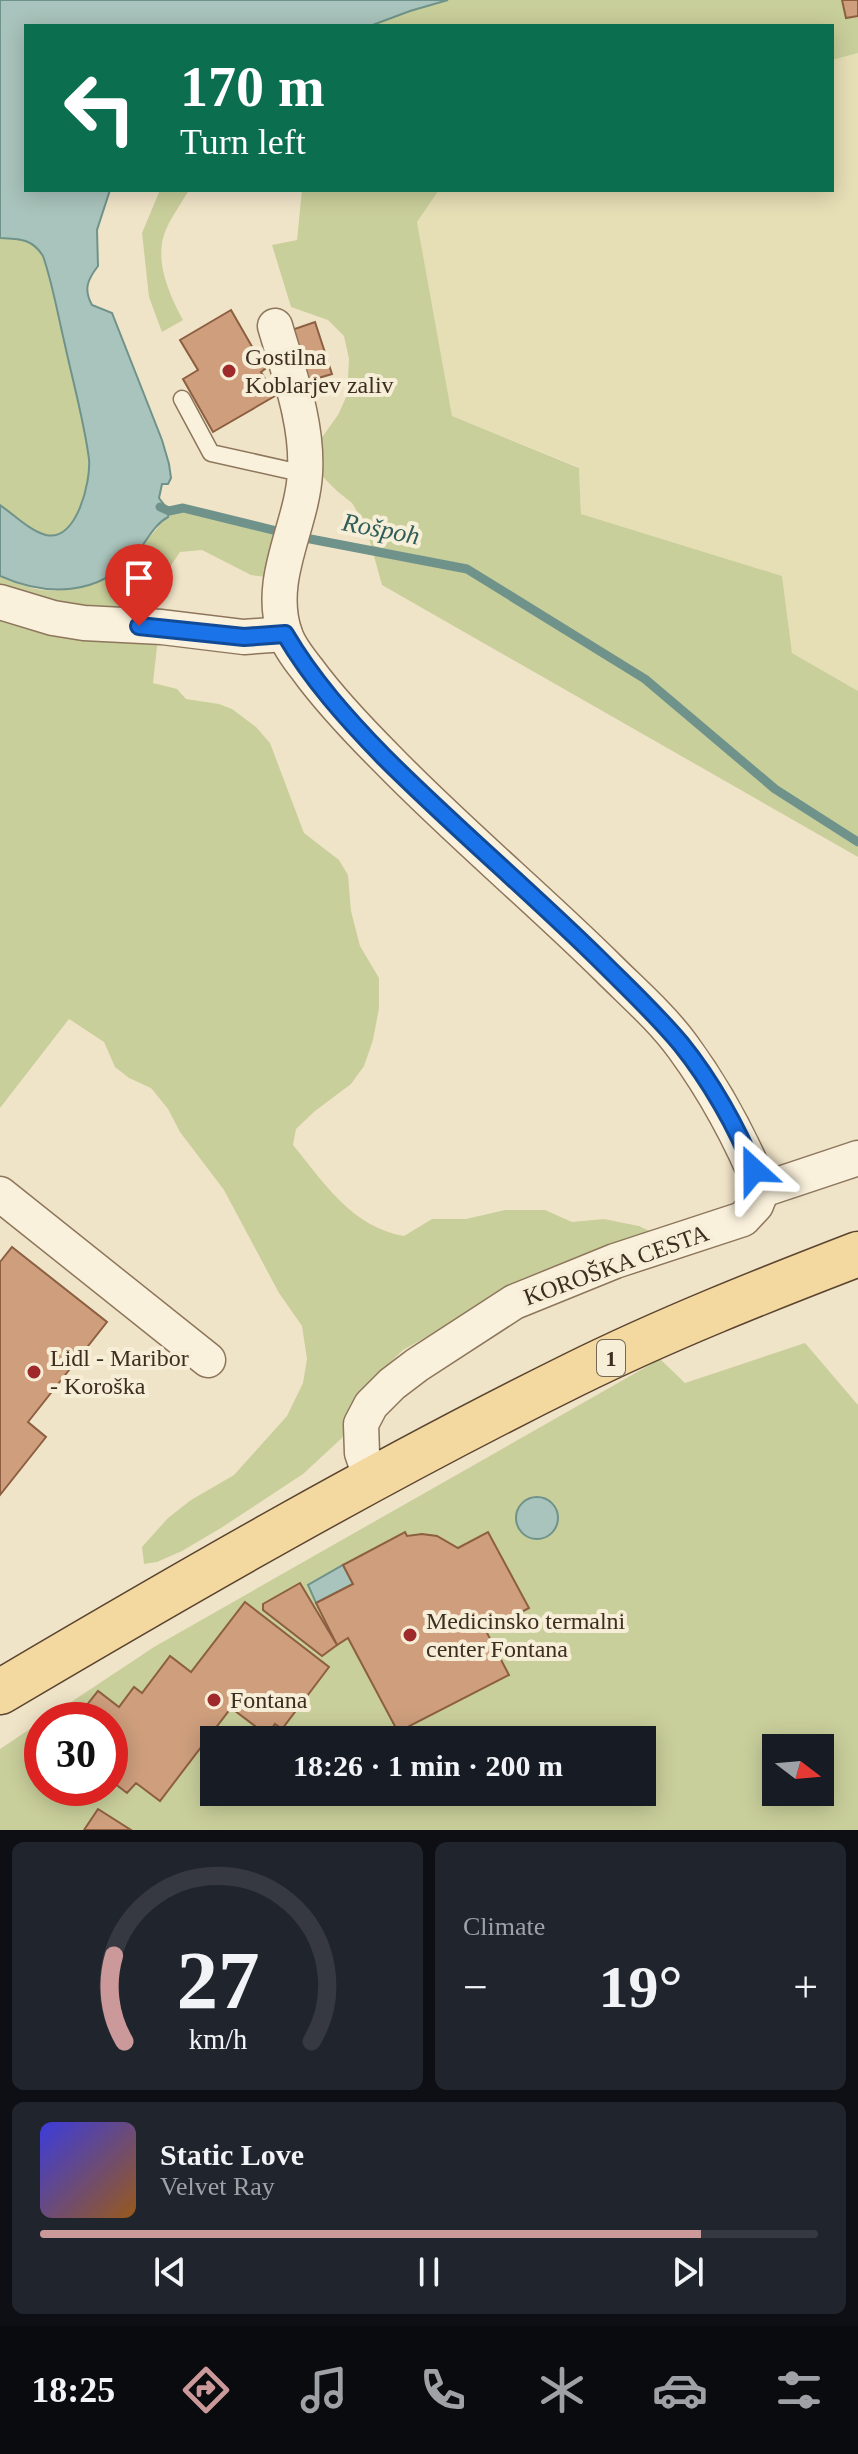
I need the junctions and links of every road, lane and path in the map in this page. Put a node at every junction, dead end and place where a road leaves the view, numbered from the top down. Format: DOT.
graph roads {
  1 [pos="275,326"];
  2 [pos="182,399"];
  3 [pos="305,474"];
  4 [pos="0,602"];
  5 [pos="285,634"];
  6 [pos="858,1158"];
  7 [pos="762,1190"];
  8 [pos="0,1194"];
  9 [pos="858,1254"];
  10 [pos="208,1360"];
  11 [pos="371,1479"];
  12 [pos="0,1692"];
  1 -- 3 [label="street"];
  2 -- 3 [label="lane"];
  3 -- 5 [label="street"];
  4 -- 5 [label="street"];
  5 -- 7 [label="street"];
  6 -- 7 [label="street"];
  7 -- 11 [label="street, KOROŠKA CESTA"];
  8 -- 10 [label="street"];
  9 -- 11 [label="main road, 1"];
  11 -- 12 [label="main road, 1"];
}
